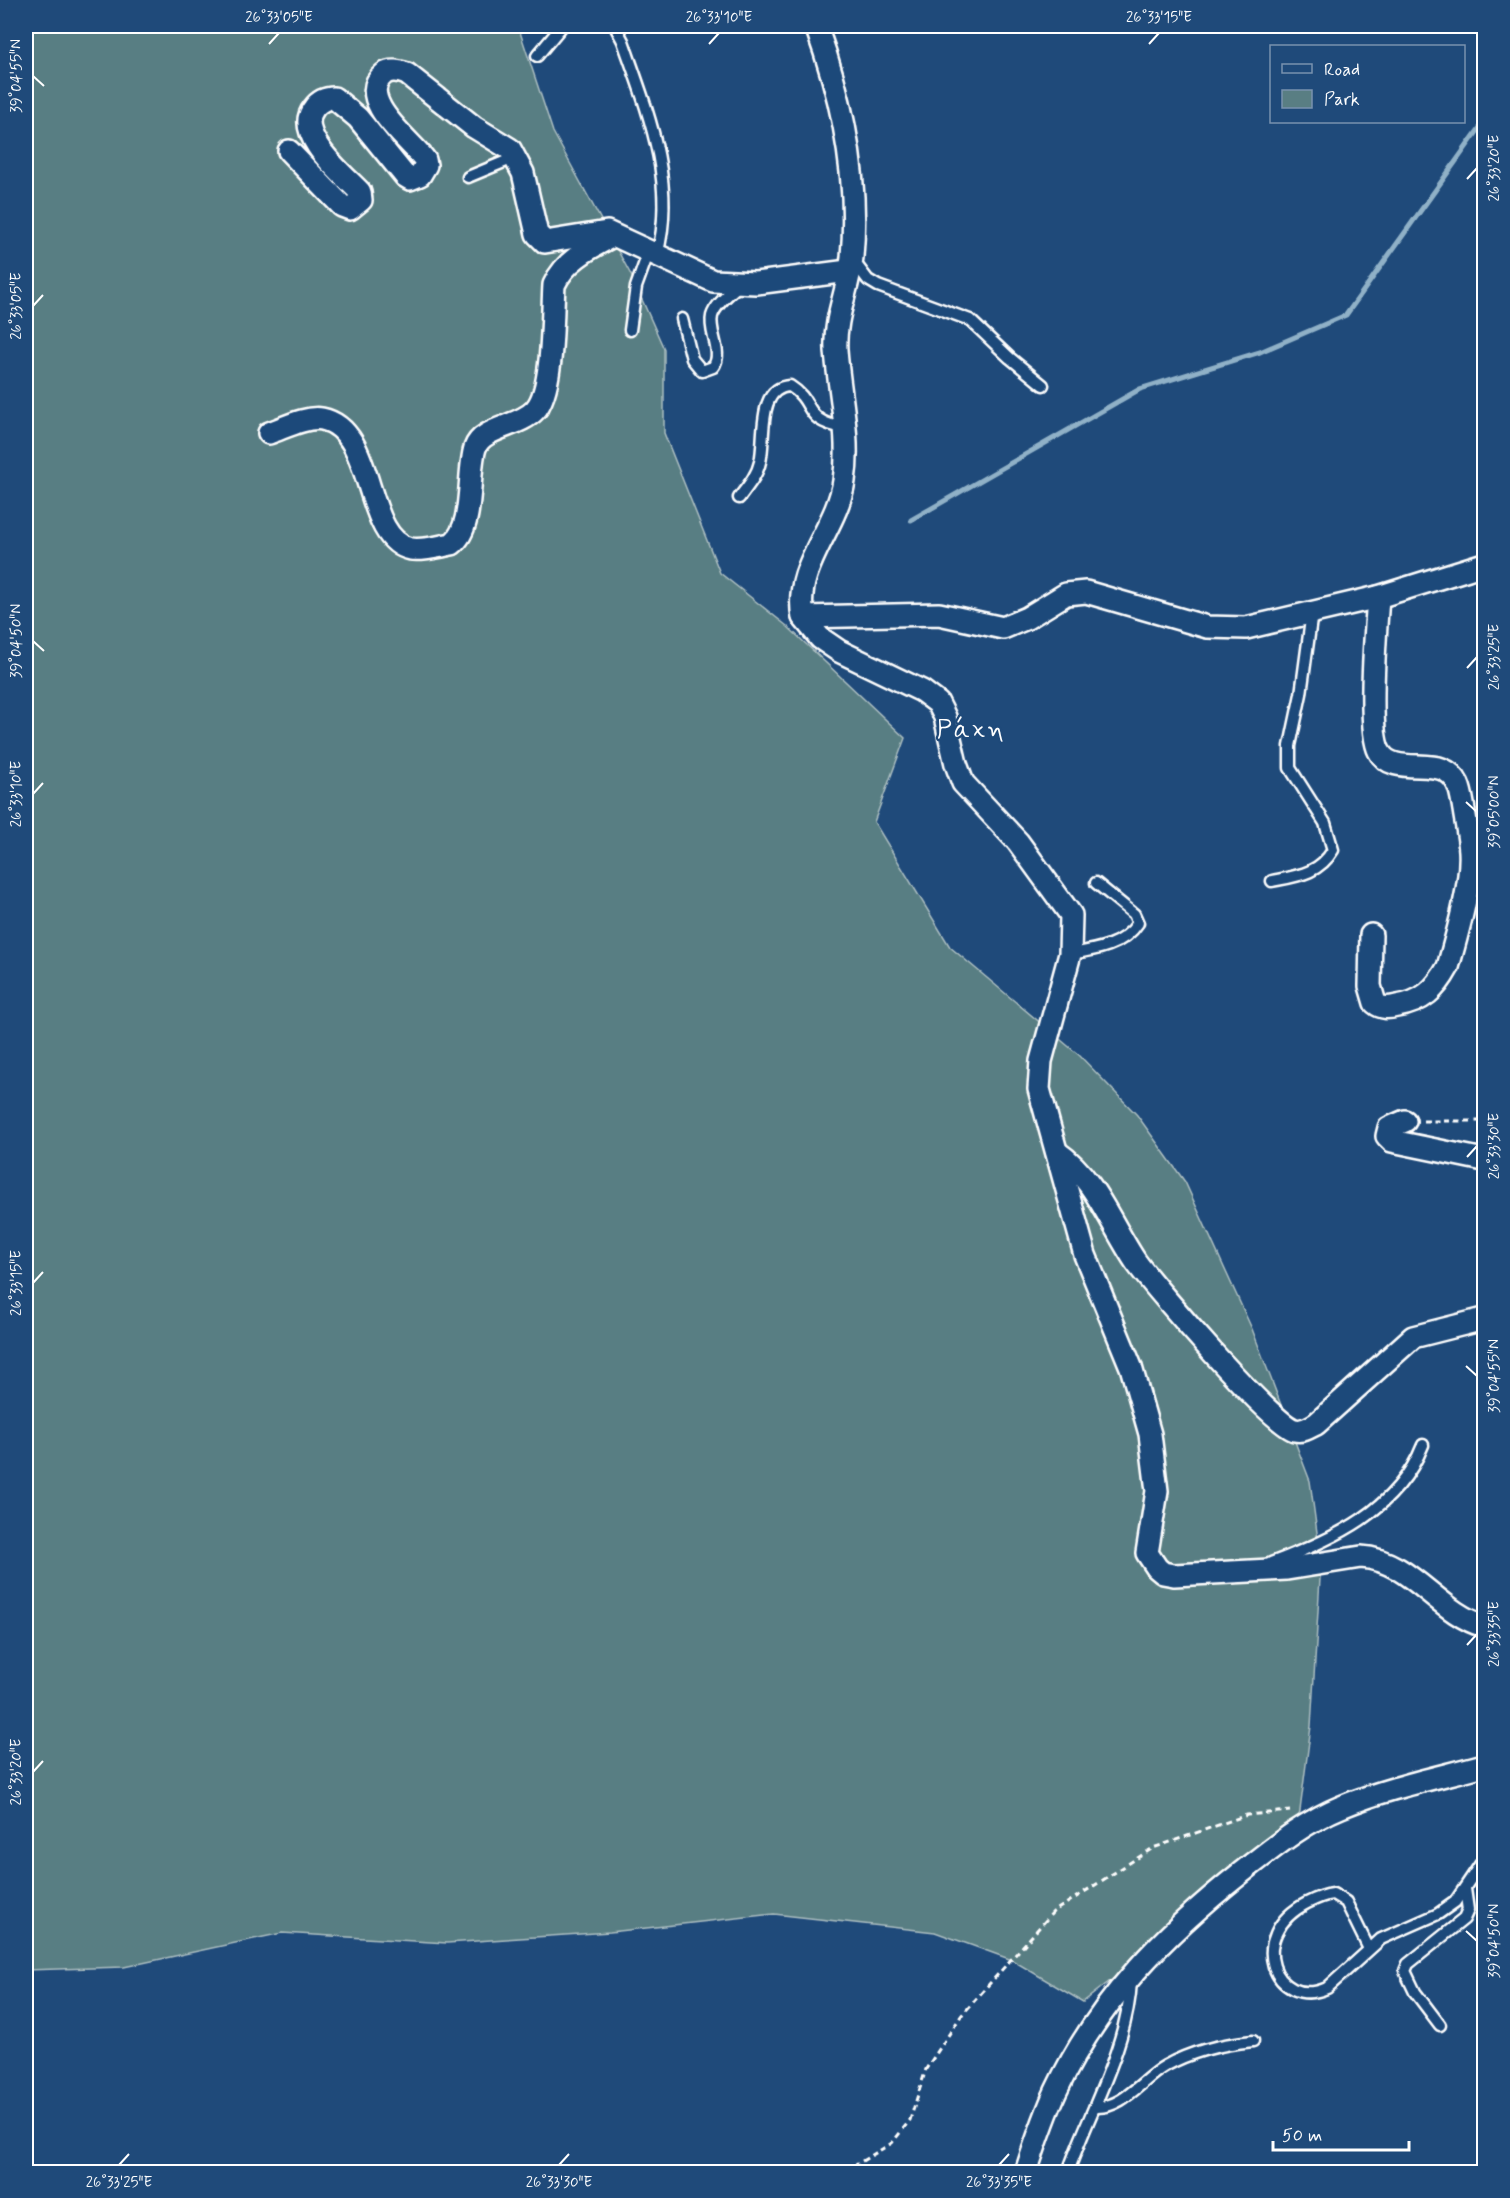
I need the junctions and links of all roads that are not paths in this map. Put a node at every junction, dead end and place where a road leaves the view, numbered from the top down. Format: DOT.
graph roads {
  1 [pos="562,26"];
  2 [pos="615,26"];
  3 [pos="816,26"];
  4 [pos="537,56"];
  5 [pos="289,151"];
  6 [pos="516,157"];
  7 [pos="468,177"];
  8 [pos="616,234"];
  9 [pos="652,253"];
  10 [pos="850,265"];
  11 [pos="741,283"];
  12 [pos="682,319"];
  13 [pos="630,330"];
  14 [pos="1043,385"];
  15 [pos="845,428"];
  16 [pos="269,433"];
  17 [pos="739,498"];
  18 [pos="1485,564"];
  19 [pos="1378,597"];
  20 [pos="1312,611"];
  21 [pos="803,617"];
  22 [pos="1272,881"];
  23 [pos="1096,883"];
  24 [pos="1371,935"];
  25 [pos="1070,954"];
  26 [pos="1406,1121"];
  27 [pos="1057,1152"];
  28 [pos="1485,1160"];
  29 [pos="1485,1319"];
  30 [pos="1423,1445"];
  31 [pos="1254,1570"];
  32 [pos="1485,1626"];
  33 [pos="1485,1765"];
  34 [pos="1485,1859"];
  35 [pos="1465,1890"];
  36 [pos="1369,1948"];
  37 [pos="1132,1975"];
  38 [pos="1440,2025"];
  39 [pos="1252,2041"];
  40 [pos="1095,2107"];
  41 [pos="1026,2172"];
  42 [pos="1068,2172"];
  1 -- 4 [label="lane"];
  2 -- 9 [label="lane"];
  3 -- 10 [label="street"];
  5 -- 6 [label="street"];
  6 -- 7 [label="lane"];
  6 -- 8 [label="street"];
  8 -- 9 [label="street"];
  8 -- 16 [label="street"];
  9 -- 11 [label="street"];
  9 -- 13 [label="lane"];
  10 -- 11 [label="street"];
  10 -- 14 [label="lane"];
  10 -- 15 [label="street"];
  11 -- 12 [label="lane"];
  15 -- 17 [label="lane"];
  15 -- 21 [label="street"];
  18 -- 19 [label="street"];
  19 -- 20 [label="street"];
  19 -- 24 [label="street"];
  20 -- 21 [label="street"];
  20 -- 22 [label="lane"];
  21 -- 25 [label="street"];
  23 -- 25 [label="lane"];
  25 -- 27 [label="street"];
  26 -- 28 [label="street"];
  27 -- 29 [label="street"];
  27 -- 31 [label="street"];
  30 -- 31 [label="lane"];
  31 -- 32 [label="street"];
  33 -- 37 [label="street"];
  34 -- 35 [label="lane"];
  35 -- 36 [label="lane"];
  35 -- 38 [label="lane"];
  36 -- 36 [label="lane"];
  37 -- 40 [label="lane"];
  37 -- 41 [label="street"];
  39 -- 40 [label="lane"];
  40 -- 42 [label="lane"];
}
